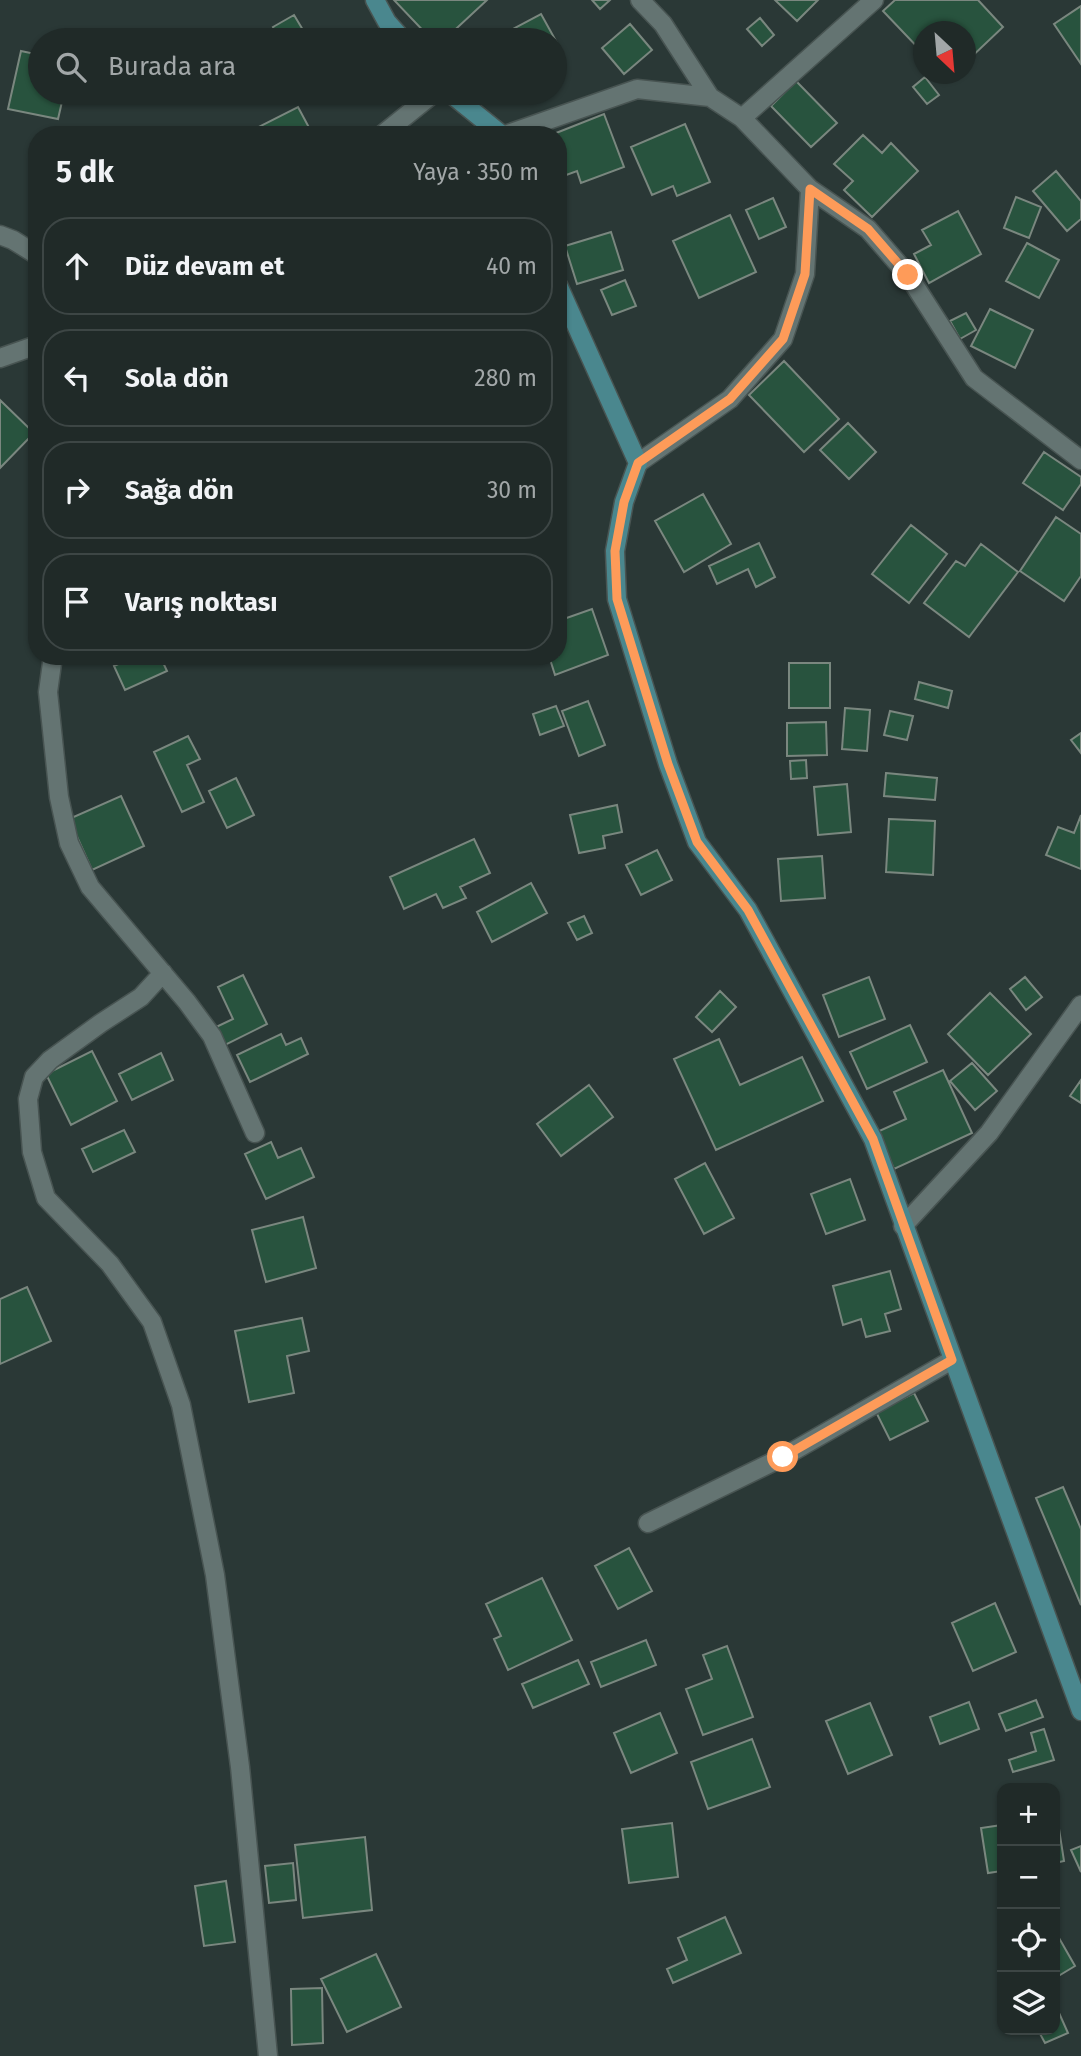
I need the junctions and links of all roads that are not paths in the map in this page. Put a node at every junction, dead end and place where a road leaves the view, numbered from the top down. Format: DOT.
graph roads {
  1 [pos="375,0"];
  2 [pos="640,0"];
  3 [pos="874,0"];
  4 [pos="392,28"];
  5 [pos="710,97"];
  6 [pos="420,105"];
  7 [pos="465,105"];
  8 [pos="742,118"];
  9 [pos="393,126"];
  10 [pos="492,126"];
  11 [pos="530,126"];
  12 [pos="810,189"];
  13 [pos="0,235"];
  14 [pos="28,249"];
  15 [pos="567,305"];
  16 [pos="28,348"];
  17 [pos="0,358"];
  18 [pos="1081,460"];
  19 [pos="638,463"];
  20 [pos="52,665"];
  21 [pos="163,973"];
  22 [pos="1081,1005"];
  23 [pos="255,1133"];
  24 [pos="903,1226"];
  25 [pos="952,1360"];
  26 [pos="648,1523"];
  27 [pos="1081,1711"];
  28 [pos="268,2056"];
  1 -- 4 [label="street"];
  2 -- 5 [label="street"];
  3 -- 8 [label="street"];
  5 -- 8 [label="street"];
  5 -- 11 [label="street"];
  6 -- 9 [label="street"];
  7 -- 10 [label="street"];
  8 -- 12 [label="street"];
  12 -- 18 [label="street"];
  12 -- 19 [label="street"];
  13 -- 14 [label="street"];
  15 -- 19 [label="street"];
  16 -- 17 [label="street"];
  19 -- 24 [label="street"];
  20 -- 21 [label="street"];
  21 -- 23 [label="street"];
  21 -- 28 [label="street"];
  22 -- 24 [label="street"];
  24 -- 25 [label="street"];
  25 -- 26 [label="street"];
  25 -- 27 [label="street"];
}
